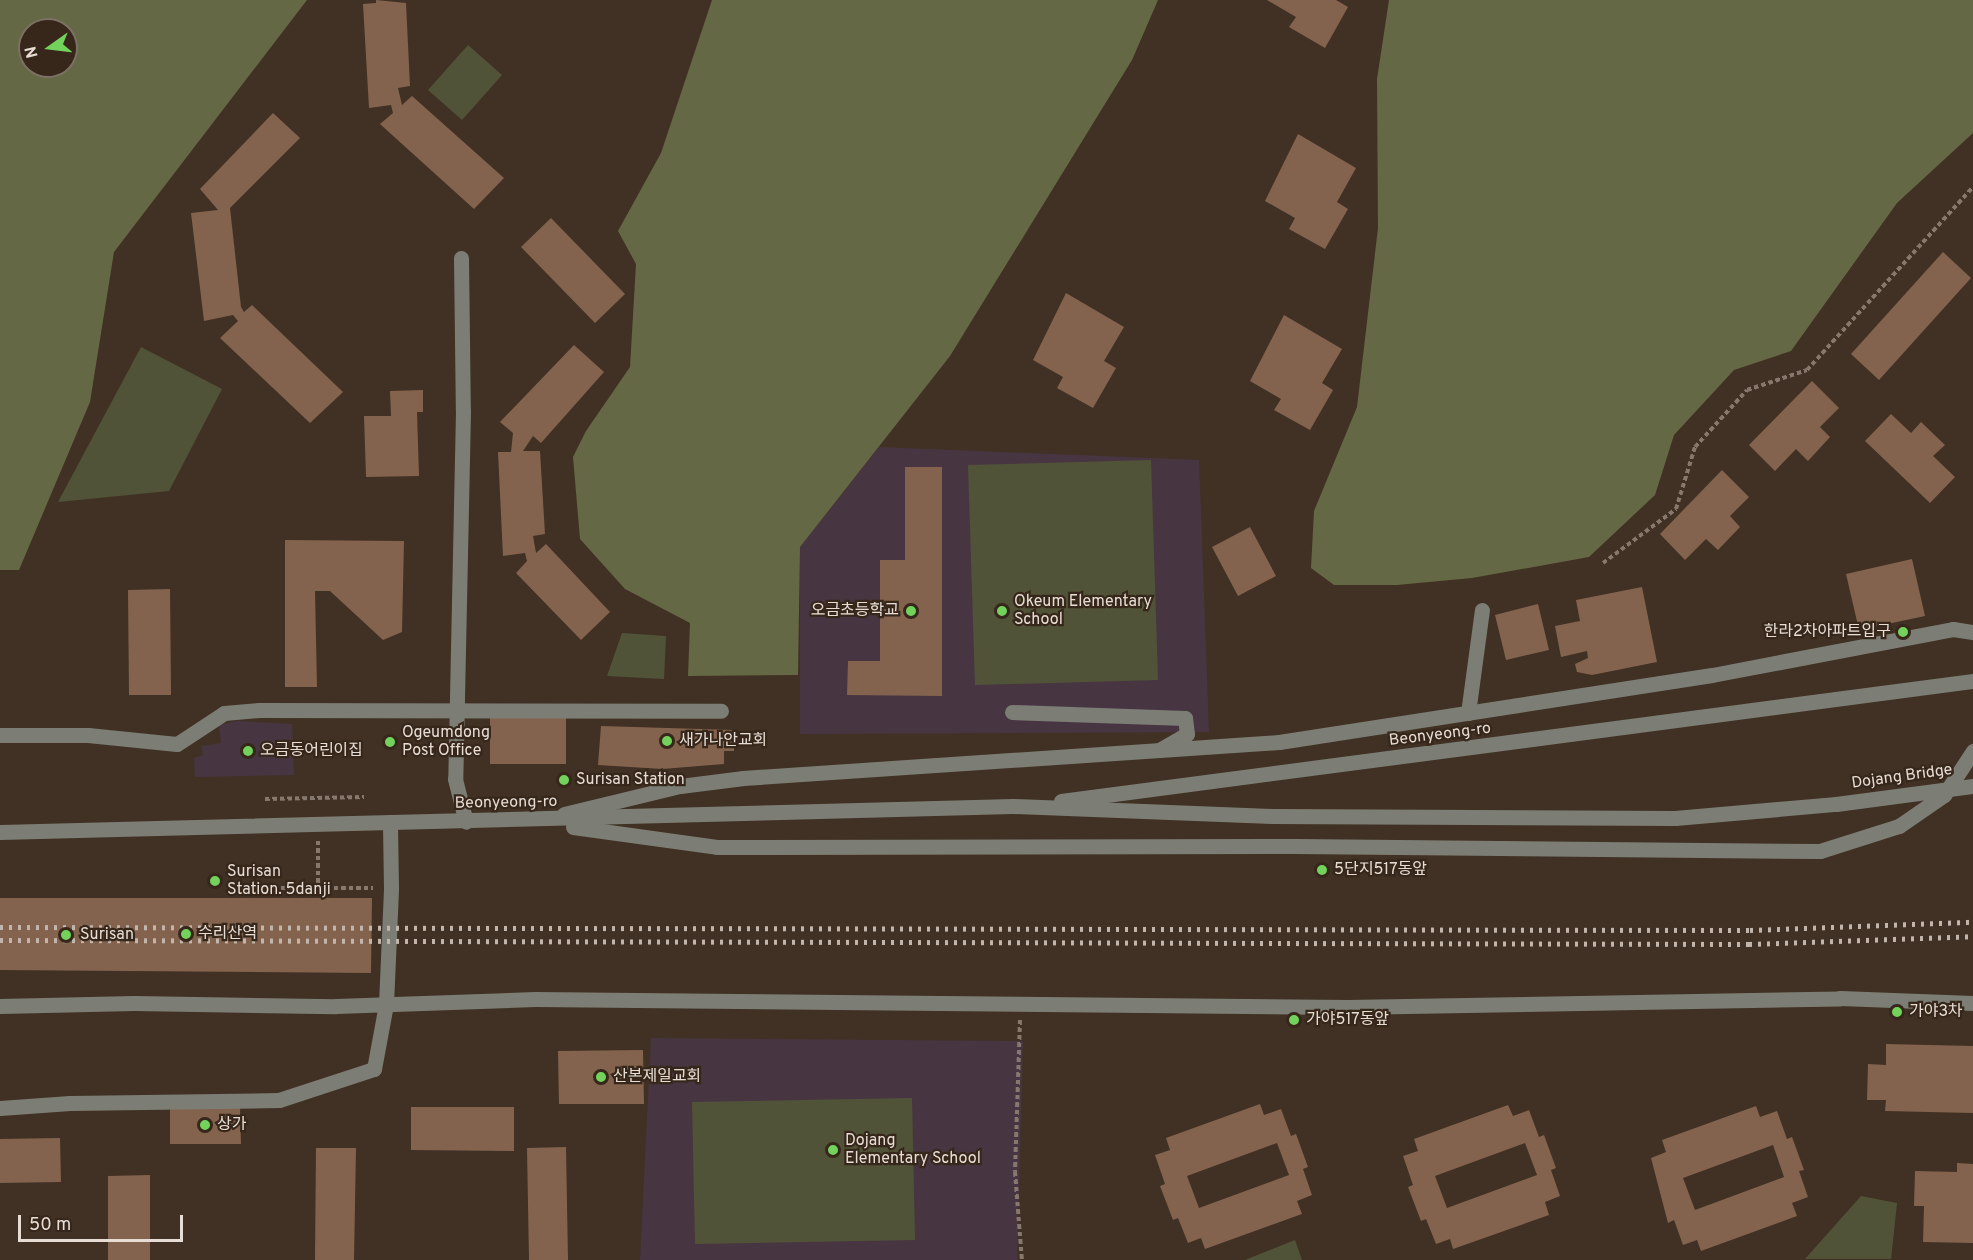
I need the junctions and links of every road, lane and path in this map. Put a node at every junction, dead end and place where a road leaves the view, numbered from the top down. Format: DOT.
graph roads {
  1 [pos="1973,187"];
  2 [pos="461,258"];
  3 [pos="1603,563"];
  4 [pos="1482,610"];
  5 [pos="1973,621"];
  6 [pos="1953,629"];
  7 [pos="1973,632"];
  8 [pos="1973,681"];
  9 [pos="721,711"];
  10 [pos="459,712"];
  11 [pos="1012,712"];
  12 [pos="1468,713"];
  13 [pos="0,735"];
  14 [pos="1973,752"];
  15 [pos="1154,753"];
  16 [pos="1973,786"];
  17 [pos="364,797"];
  18 [pos="265,799"];
  19 [pos="1836,804"];
  20 [pos="1013,806"];
  21 [pos="532,821"];
  22 [pos="390,822"];
  23 [pos="466,822"];
  24 [pos="0,832"];
  25 [pos="274,888"];
  26 [pos="391,888"];
  27 [pos="1973,1003"];
  28 [pos="386,1004"];
  29 [pos="1021,1004"];
  30 [pos="0,1006"];
  31 [pos="0,1108"];
  32 [pos="1022,1260"];
  1 -- 3 [label="path"];
  2 -- 10 [label="street"];
  4 -- 12 [label="street"];
  5 -- 6 [label="street"];
  6 -- 7 [label="street"];
  6 -- 12 [label="street"];
  8 -- 20 [label="street, Beonyeong-ro"];
  9 -- 10 [label="street"];
  10 -- 13 [label="street"];
  10 -- 23 [label="street"];
  11 -- 15 [label="street"];
  12 -- 15 [label="street"];
  14 -- 21 [label="street"];
  15 -- 21 [label="street"];
  16 -- 19 [label="street, Dojang Bridge"];
  17 -- 18 [label="path"];
  19 -- 20 [label="street, Beonyeong-ro"];
  20 -- 21 [label="street, Beonyeong-ro"];
  21 -- 23 [label="street, Beonyeong-ro"];
  22 -- 23 [label="street, Beonyeong-ro"];
  22 -- 24 [label="street, Beonyeong-ro"];
  22 -- 26 [label="street"];
  25 -- 26 [label="path"];
  26 -- 28 [label="street"];
  27 -- 29 [label="street"];
  28 -- 29 [label="street"];
  28 -- 30 [label="street"];
  28 -- 31 [label="street"];
  29 -- 32 [label="path"];
}
